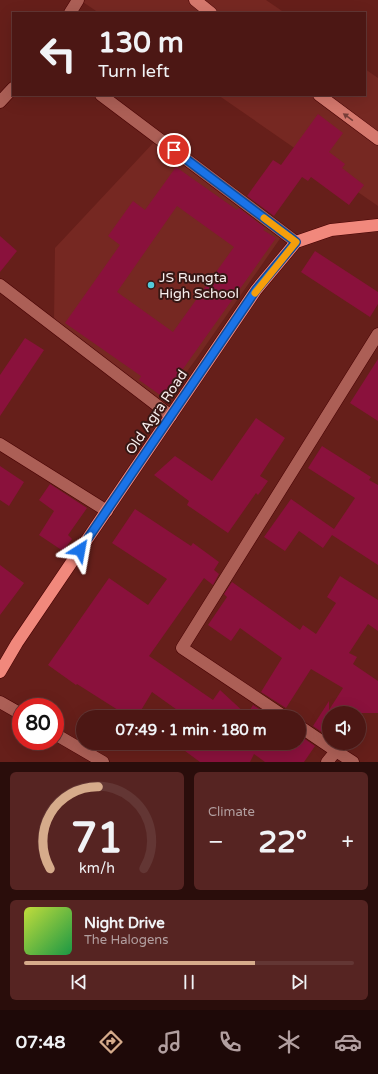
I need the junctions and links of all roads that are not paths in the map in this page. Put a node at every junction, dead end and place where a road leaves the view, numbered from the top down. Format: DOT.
graph roads {
  1 [pos="78,0"];
  2 [pos="195,0"];
  3 [pos="71,12"];
  4 [pos="210,12"];
  5 [pos="12,89"];
  6 [pos="102,96"];
  7 [pos="320,96"];
  8 [pos="0,102"];
  9 [pos="378,139"];
  10 [pos="378,225"];
  11 [pos="296,242"];
  12 [pos="0,285"];
  13 [pos="378,334"];
  14 [pos="171,416"];
  15 [pos="0,444"];
  16 [pos="107,510"];
  17 [pos="0,672"];
  18 [pos="0,702"];
  19 [pos="12,709"];
  20 [pos="275,710"];
  21 [pos="306,731"];
  22 [pos="64,739"];
  23 [pos="336,751"];
  24 [pos="104,762"];
  25 [pos="327,762"];
  26 [pos="353,762"];
  1 -- 3 [label="street"];
  2 -- 4 [label="main road"];
  5 -- 8 [label="street"];
  6 -- 11 [label="street"];
  9 -- 7 [label="main road, one-way"];
  10 -- 11 [label="highway"];
  11 -- 14 [label="highway, Old Agra Road"];
  12 -- 14 [label="street"];
  13 -- 20 [label="street"];
  14 -- 16 [label="highway, Old Agra Road"];
  15 -- 16 [label="street"];
  16 -- 17 [label="highway, Old Agra Road"];
  18 -- 19 [label="street"];
  21 -- 23 [label="street"];
  22 -- 24 [label="street"];
  23 -- 25 [label="street"];
  23 -- 26 [label="street"];
}
